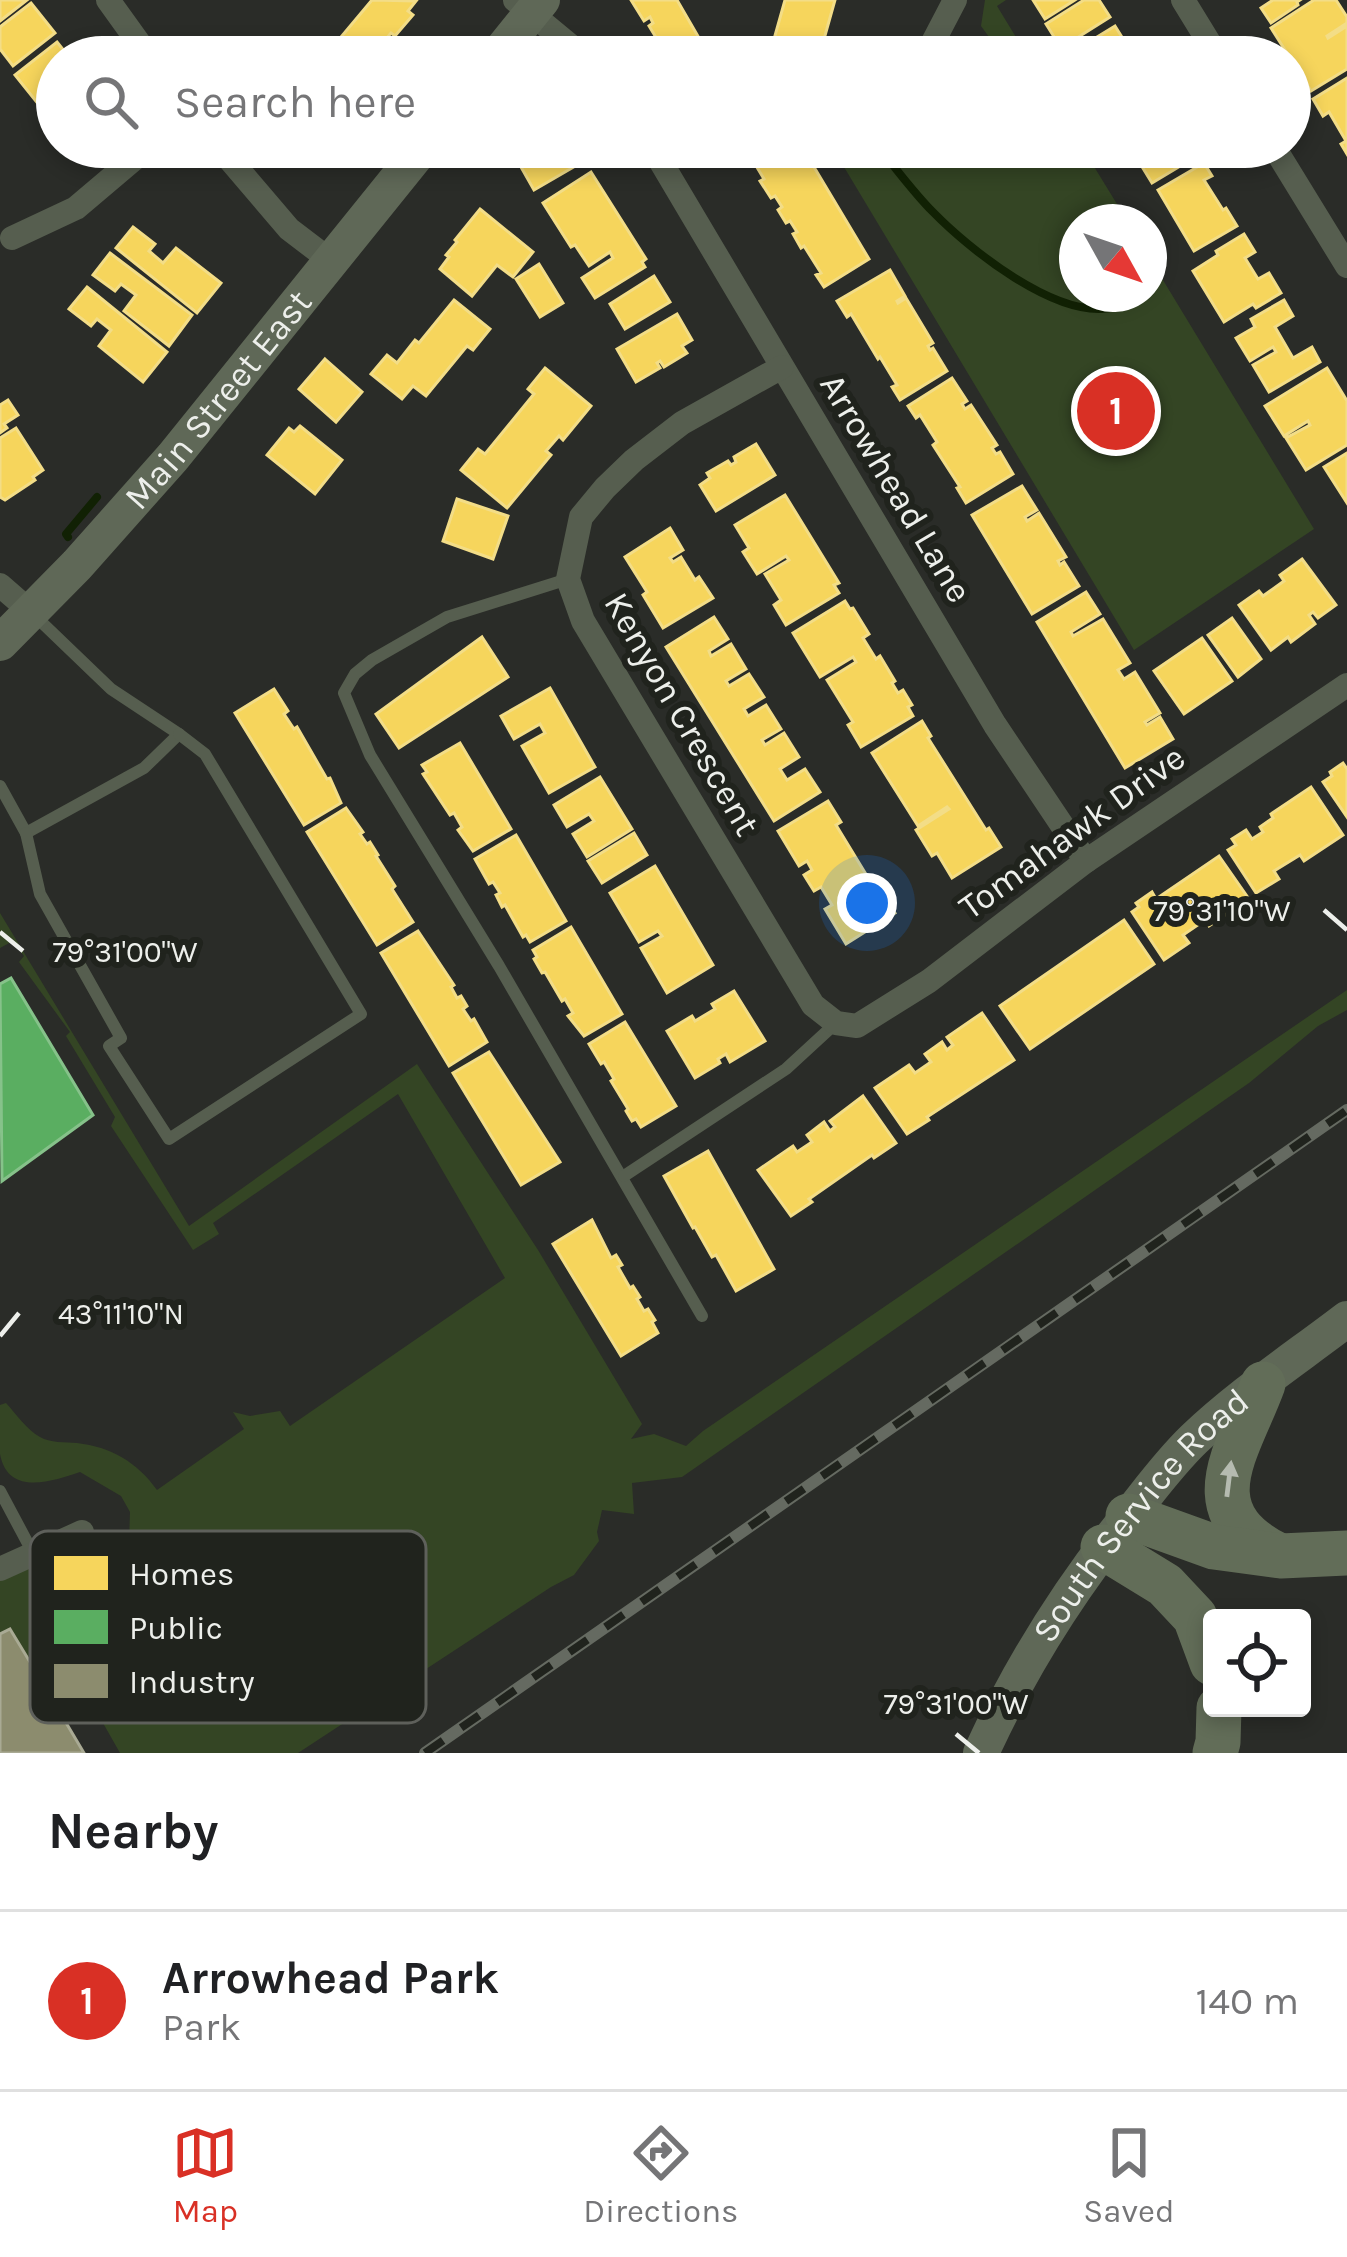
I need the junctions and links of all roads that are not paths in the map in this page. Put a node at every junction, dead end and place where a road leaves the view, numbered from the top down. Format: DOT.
graph roads {
  1 [pos="108,0"];
  2 [pos="956,0"];
  3 [pos="1183,0"];
  4 [pos="529,5"];
  5 [pos="134,36"];
  6 [pos="509,36"];
  7 [pos="562,36"];
  8 [pos="936,36"];
  9 [pos="1205,36"];
  10 [pos="123,168"];
  11 [pos="237,168"];
  12 [pos="406,168"];
  13 [pos="664,168"];
  14 [pos="1287,168"];
  15 [pos="12,238"];
  16 [pos="331,261"];
  17 [pos="1347,266"];
  18 [pos="782,367"];
  19 [pos="568,579"];
  20 [pos="0,585"];
  21 [pos="31,612"];
  22 [pos="0,644"];
  23 [pos="1347,685"];
  24 [pos="179,734"];
  25 [pos="0,786"];
  26 [pos="26,833"];
  27 [pos="1087,860"];
  28 [pos="836,1023"];
  29 [pos="623,1177"];
  30 [pos="702,1316"];
  31 [pos="1347,1319"];
  32 [pos="1263,1384"];
  33 [pos="0,1491"];
  34 [pos="1116,1532"];
  35 [pos="30,1547"];
  36 [pos="1347,1553"];
  37 [pos="30,1556"];
  38 [pos="1281,1556"];
  39 [pos="0,1569"];
  40 [pos="1203,1639"];
  41 [pos="1219,1717"];
  42 [pos="981,1753"];
  43 [pos="1215,1753"];
  1 -- 5 [label="street"];
  2 -- 8 [label="street"];
  3 -- 9 [label="street"];
  4 -- 6 [label="main road"];
  4 -- 7 [label="street"];
  10 -- 15 [label="street"];
  11 -- 16 [label="street"];
  12 -- 16 [label="main road, Main Street East"];
  13 -- 18 [label="street, Arrowhead Lane"];
  14 -- 17 [label="street"];
  16 -- 21 [label="main road, Main Street East"];
  18 -- 19 [label="street, Kenyon Crescent"];
  18 -- 27 [label="street, Arrowhead Lane"];
  19 -- 28 [label="street, Kenyon Crescent"];
  19 -- 29 [label="lane"];
  20 -- 21 [label="street"];
  21 -- 22 [label="main road, Main Street East"];
  21 -- 24 [label="lane"];
  23 -- 27 [label="street, Tomahawk Drive"];
  24 -- 26 [label="lane"];
  24 -- 26 [label="lane"];
  25 -- 26 [label="lane"];
  27 -- 28 [label="street, Tomahawk Drive"];
  28 -- 29 [label="lane"];
  29 -- 30 [label="lane"];
  31 -- 32 [label="main road, South Service Road"];
  32 -- 34 [label="main road, South Service Road"];
  38 -- 32 [label="highway, one-way"];
  33 -- 35 [label="lane"];
  34 -- 38 [label="highway"];
  34 -- 40 [label="highway"];
  34 -- 42 [label="main road, South Service Road"];
  36 -- 38 [label="highway"];
  37 -- 39 [label="street"];
  41 -- 43 [label="highway"];
}
